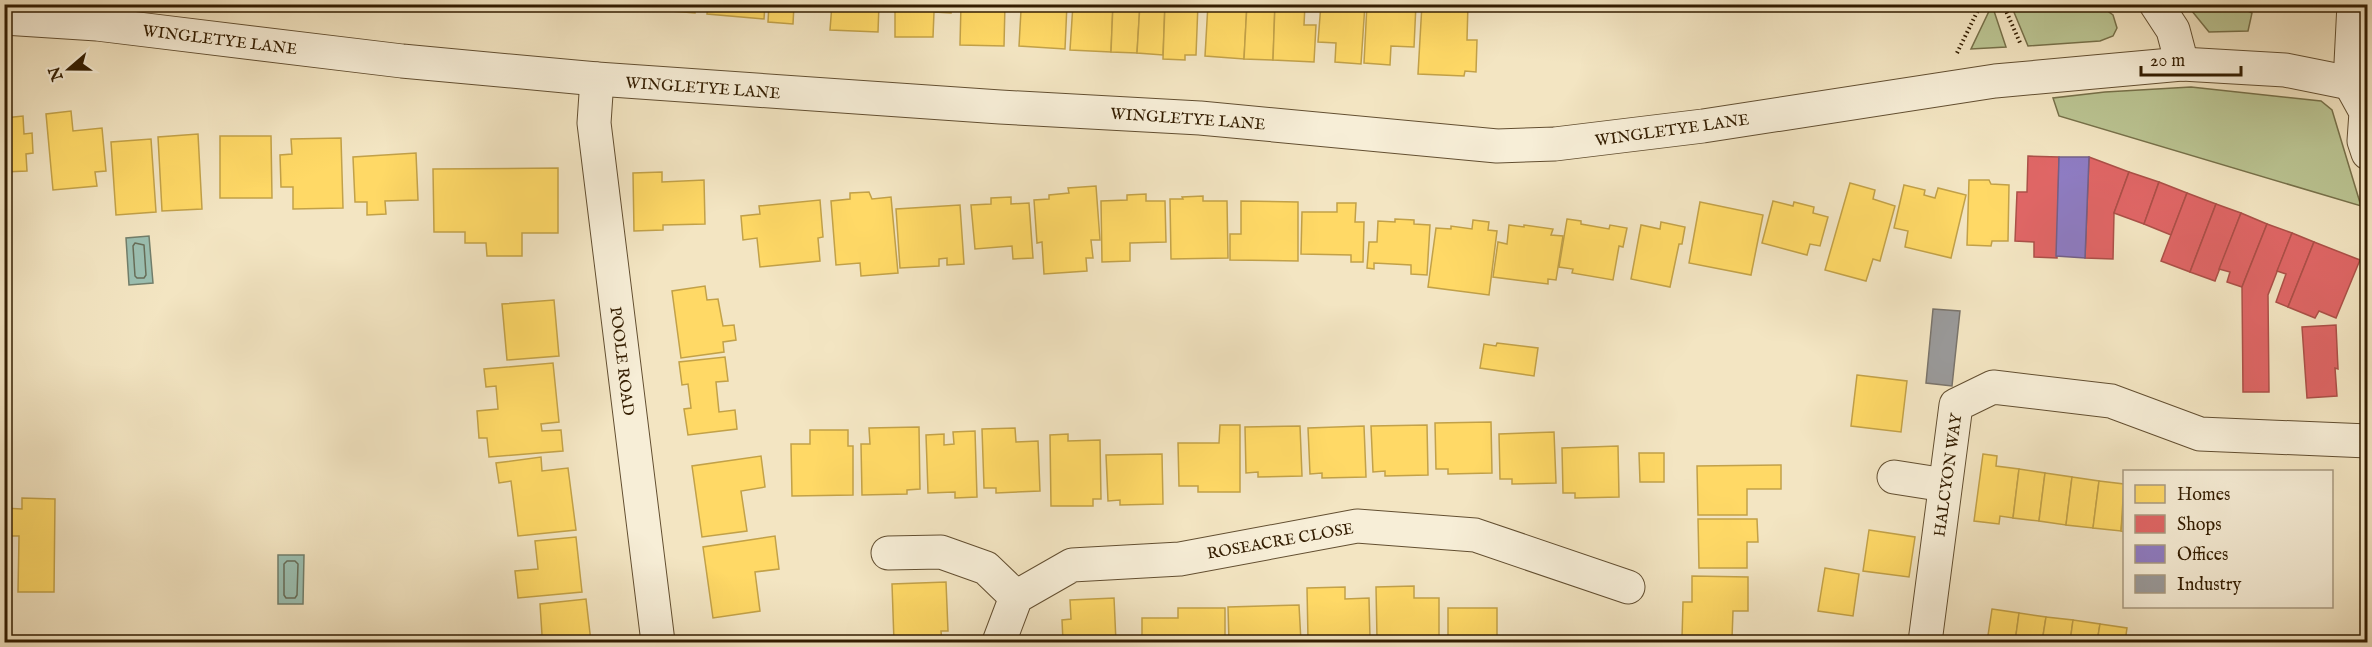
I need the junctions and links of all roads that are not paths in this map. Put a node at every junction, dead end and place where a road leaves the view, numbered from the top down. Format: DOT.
graph roads {
  1 [pos="2156,4"];
  2 [pos="2354,4"];
  3 [pos="4,18"];
  4 [pos="2182,64"];
  5 [pos="597,79"];
  6 [pos="2359,87"];
  7 [pos="2367,153"];
  8 [pos="2367,441"];
  9 [pos="1894,477"];
  10 [pos="1945,485"];
  11 [pos="888,553"];
  12 [pos="1628,587"];
  13 [pos="1017,597"];
  14 [pos="658,642"];
  15 [pos="999,642"];
  16 [pos="1925,642"];
  1 -- 4 [label="street"];
  2 -- 6 [label="street"];
  3 -- 5 [label="street, WINGLETYE LANE"];
  4 -- 5 [label="street, WINGLETYE LANE"];
  4 -- 6 [label="street, WINGLETYE LANE"];
  5 -- 14 [label="street, POOLE ROAD"];
  6 -- 7 [label="street"];
  8 -- 10 [label="street, HALCYON WAY"];
  9 -- 10 [label="street"];
  10 -- 16 [label="street, HALCYON WAY"];
  11 -- 13 [label="street"];
  12 -- 13 [label="street, ROSEACRE CLOSE"];
  13 -- 15 [label="street"];
}
